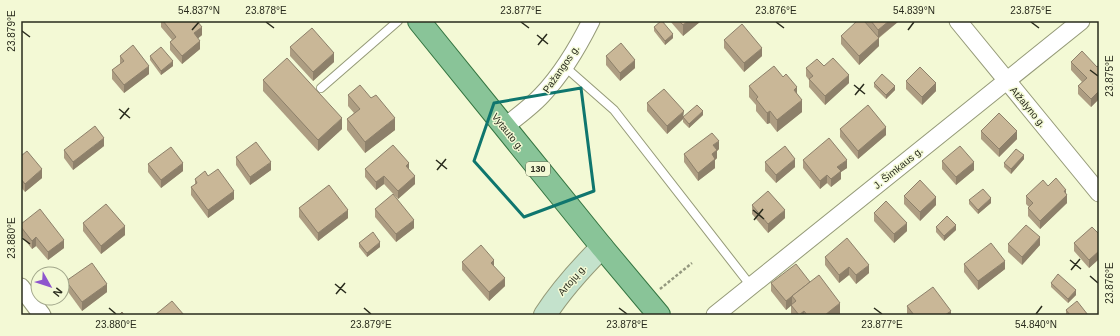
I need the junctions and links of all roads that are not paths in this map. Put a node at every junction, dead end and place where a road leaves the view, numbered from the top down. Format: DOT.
graph roads {
  1 [pos="398,21"];
  2 [pos="419,21"];
  3 [pos="591,21"];
  4 [pos="958,21"];
  5 [pos="1081,21"];
  6 [pos="564,66"];
  7 [pos="1006,81"];
  8 [pos="321,88"];
  9 [pos="504,127"];
  10 [pos="1099,193"];
  11 [pos="602,247"];
  12 [pos="751,286"];
  13 [pos="21,287"];
  14 [pos="42,315"];
  15 [pos="545,315"];
  16 [pos="660,315"];
  17 [pos="715,315"];
  1 -- 8 [label="lane"];
  2 -- 9 [label="main road, Vytauto g. / 130"];
  3 -- 6 [label="street, Pažangos g."];
  4 -- 7 [label="street, Atžalyno g."];
  5 -- 7 [label="street, J. Šimkaus g."];
  6 -- 9 [label="street, Pažangos g."];
  6 -- 12 [label="lane"];
  7 -- 10 [label="street, Atžalyno g."];
  7 -- 12 [label="street, J. Šimkaus g."];
  9 -- 11 [label="main road, Vytauto g. / 130"];
  11 -- 15 [label="main road, Artojų g."];
  11 -- 16 [label="main road, Vytauto g. / 130"];
  12 -- 17 [label="street, J. Šimkaus g."];
  13 -- 14 [label="street"];
}
